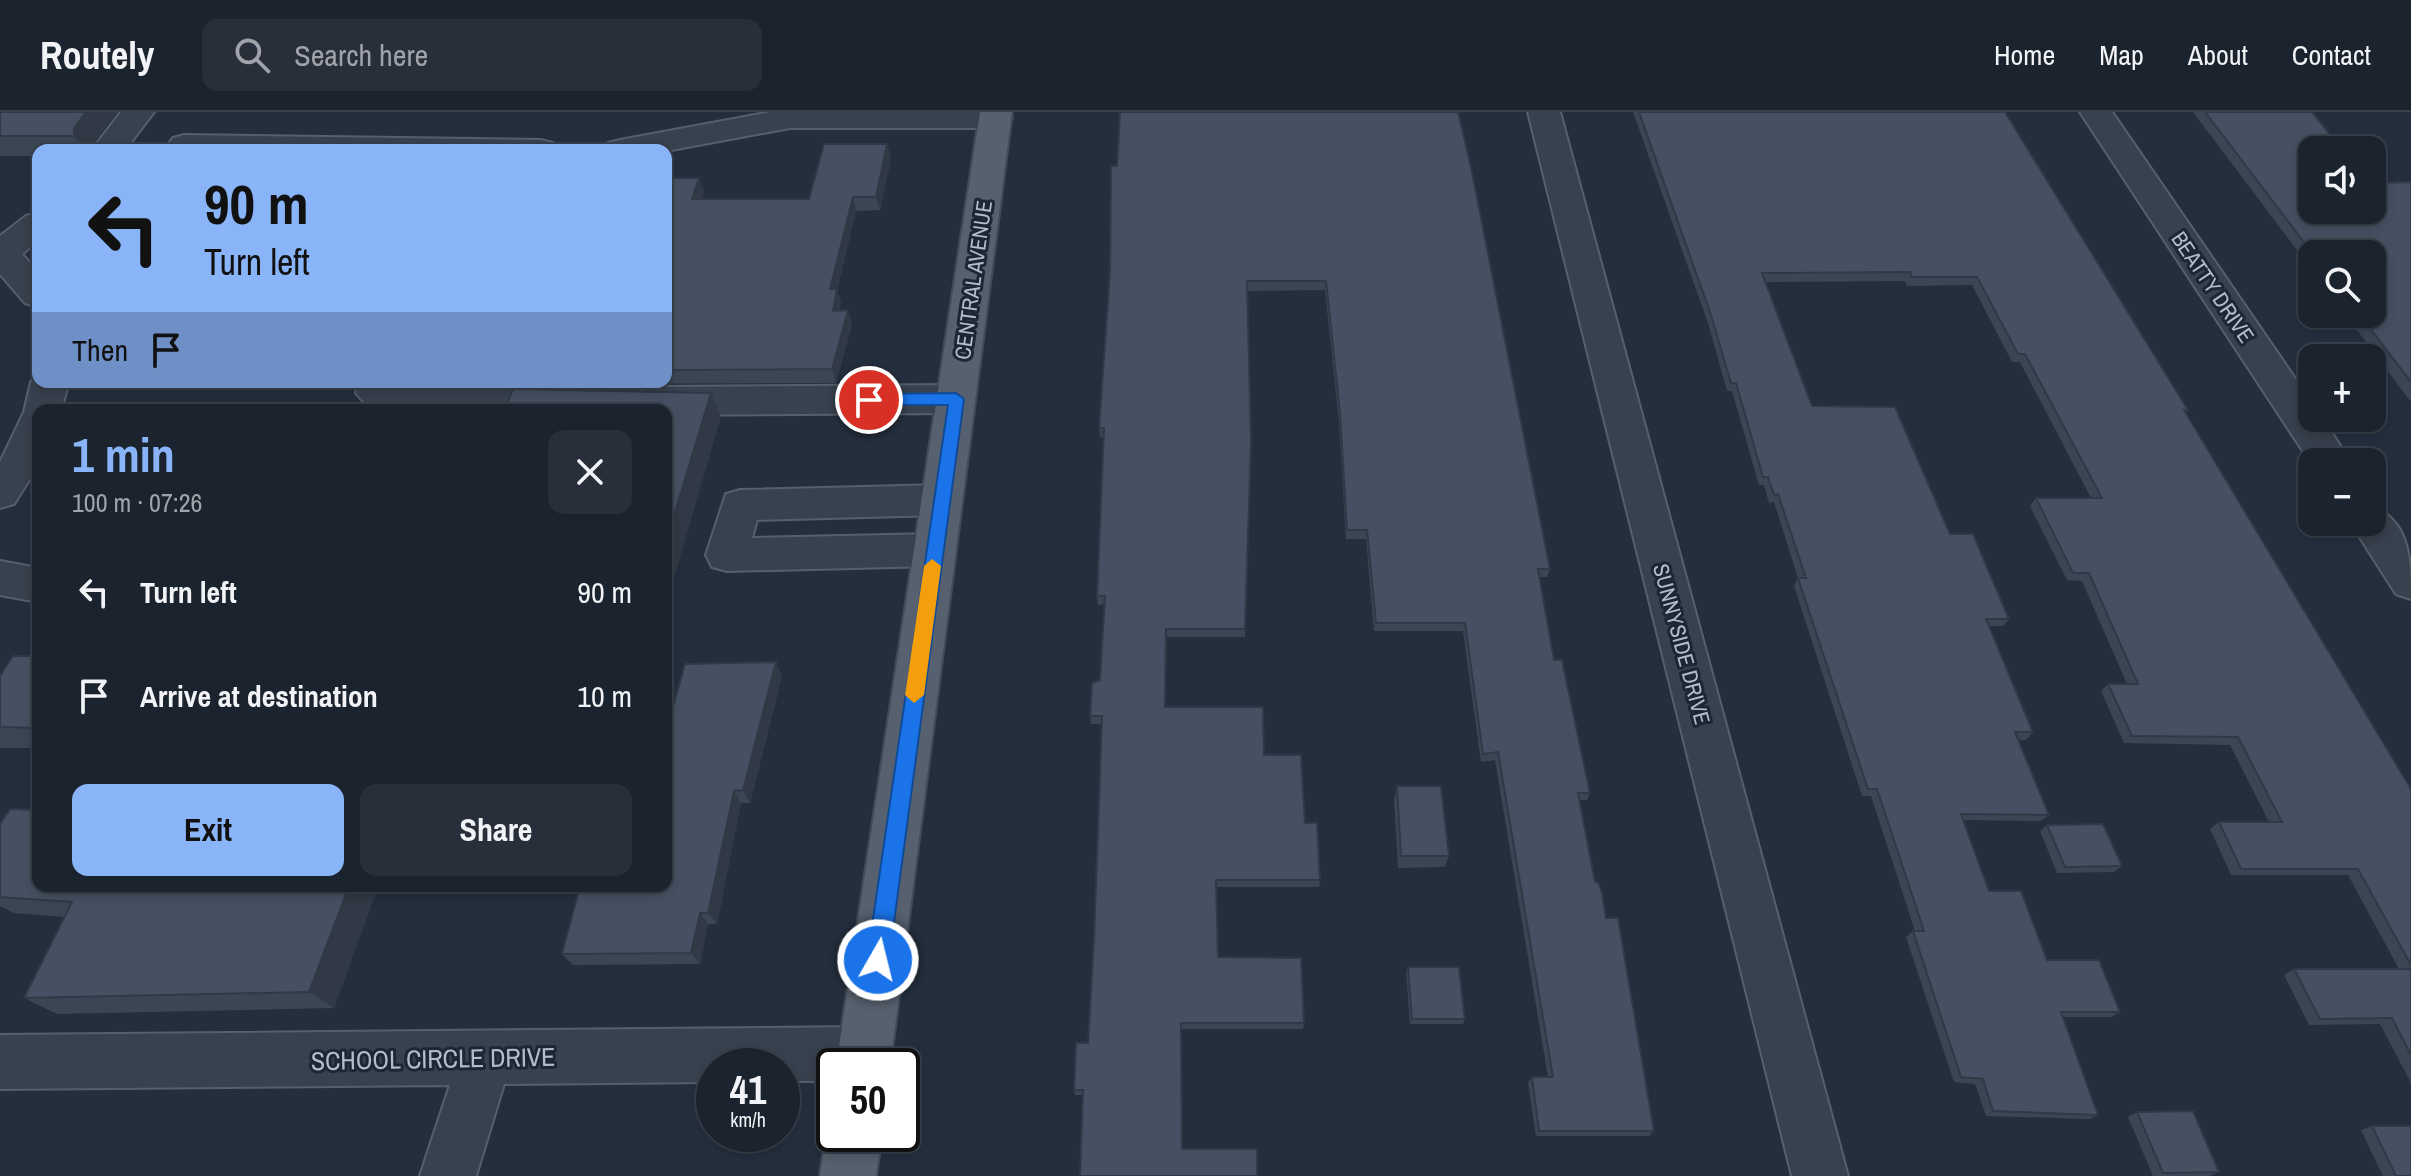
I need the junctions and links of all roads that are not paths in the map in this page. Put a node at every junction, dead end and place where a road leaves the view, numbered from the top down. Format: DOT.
graph roads {
  1 [pos="138,112"];
  2 [pos="1544,112"];
  3 [pos="2096,112"];
  4 [pos="996,115"];
  5 [pos="113,144"];
  6 [pos="652,144"];
  7 [pos="32,229"];
  8 [pos="1,252"];
  9 [pos="32,288"];
  10 [pos="376,388"];
  11 [pos="956,399"];
  12 [pos="32,438"];
  13 [pos="2322,448"];
  14 [pos="17,479"];
  15 [pos="942,500"];
  16 [pos="2380,536"];
  17 [pos="934,550"];
  18 [pos="0,578"];
  19 [pos="2411,582"];
  20 [pos="32,584"];
  21 [pos="866,1048"];
  22 [pos="485,1058"];
  23 [pos="816,1060"];
  24 [pos="0,1062"];
  25 [pos="851,1152"];
  26 [pos="448,1176"];
  27 [pos="848,1176"];
  28 [pos="1820,1176"];
  1 -- 5 [label="street"];
  2 -- 28 [label="street, SUNNYSIDE DRIVE"];
  3 -- 13 [label="street, BEATTY DRIVE"];
  4 -- 6 [label="street"];
  4 -- 11 [label="main road, CENTRAL AVENUE"];
  7 -- 8 [label="street"];
  8 -- 9 [label="street"];
  10 -- 11 [label="street"];
  11 -- 15 [label="main road, CENTRAL AVENUE"];
  12 -- 14 [label="street"];
  15 -- 17 [label="main road, CENTRAL AVENUE"];
  15 -- 17 [label="street"];
  16 -- 19 [label="street"];
  17 -- 21 [label="main road, CENTRAL AVENUE"];
  18 -- 20 [label="street"];
  22 -- 23 [label="street, SCHOOL CIRCLE DRIVE"];
  22 -- 24 [label="street, SCHOOL CIRCLE DRIVE"];
  22 -- 26 [label="street"];
  25 -- 27 [label="main road"];
}
